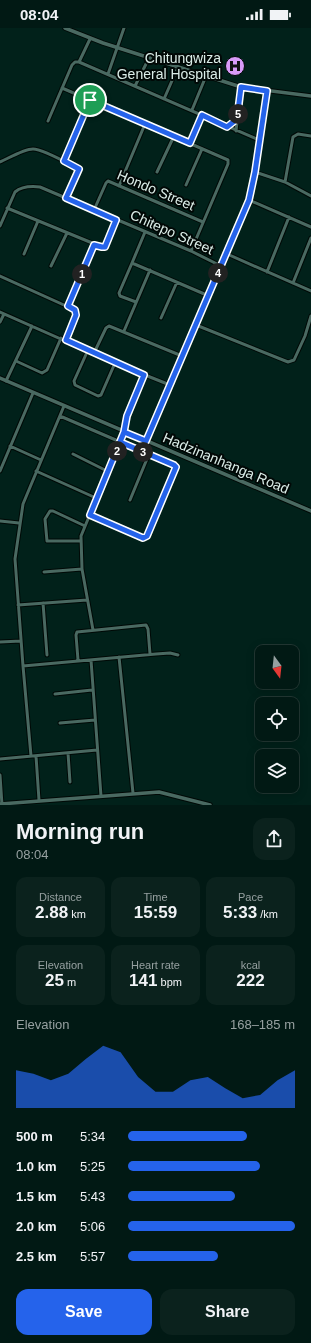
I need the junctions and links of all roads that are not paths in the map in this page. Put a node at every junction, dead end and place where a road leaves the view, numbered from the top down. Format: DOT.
graph roads {
  1 [pos="65,28"];
  2 [pos="120,28"];
  3 [pos="124,29"];
  4 [pos="90,39"];
  5 [pos="118,48"];
  6 [pos="149,58"];
  7 [pos="79,62"];
  8 [pos="178,67"];
  9 [pos="108,74"];
  10 [pos="206,76"];
  11 [pos="135,86"];
  12 [pos="241,87"];
  13 [pos="62,88"];
  14 [pos="267,91"];
  15 [pos="311,96"];
  16 [pos="164,99"];
  17 [pos="90,100"];
  18 [pos="192,110"];
  19 [pos="202,115"];
  20 [pos="237,119"];
  21 [pos="48,121"];
  22 [pos="145,124"];
  23 [pos="227,127"];
  24 [pos="236,131"];
  25 [pos="174,136"];
  26 [pos="311,136"];
  27 [pos="259,140"];
  28 [pos="190,143"];
  29 [pos="202,149"];
  30 [pos="64,161"];
  31 [pos="0,162"];
  32 [pos="158,172"];
  33 [pos="255,172"];
  34 [pos="285,182"];
  35 [pos="186,185"];
  36 [pos="119,186"];
  37 [pos="311,196"];
  38 [pos="66,198"];
  39 [pos="249,200"];
  40 [pos="7,208"];
  41 [pos="94,210"];
  42 [pos="289,217"];
  43 [pos="116,220"];
  44 [pos="38,221"];
  45 [pos="203,222"];
  46 [pos="0,226"];
  47 [pos="311,227"];
  48 [pos="145,232"];
  49 [pos="67,233"];
  50 [pos="311,238"];
  51 [pos="94,245"];
  52 [pos="191,251"];
  53 [pos="24,254"];
  54 [pos="227,254"];
  55 [pos="132,263"];
  56 [pos="51,266"];
  57 [pos="221,266"];
  58 [pos="150,270"];
  59 [pos="267,272"];
  60 [pos="0,276"];
  61 [pos="177,282"];
  62 [pos="293,283"];
  63 [pos="311,291"];
  64 [pos="209,296"];
  65 [pos="136,302"];
  66 [pos="68,306"];
  67 [pos="2,313"];
  68 [pos="311,316"];
  69 [pos="161,318"];
  70 [pos="0,322"];
  71 [pos="196,325"];
  72 [pos="32,326"];
  73 [pos="124,332"];
  74 [pos="61,338"];
  75 [pos="66,340"];
  76 [pos="88,350"];
  77 [pos="94,353"];
  78 [pos="182,356"];
  79 [pos="16,361"];
  80 [pos="115,363"];
  81 [pos="144,375"];
  82 [pos="0,378"];
  83 [pos="6,381"];
  84 [pos="170,385"];
  85 [pos="33,392"];
  86 [pos="64,406"];
  87 [pos="60,416"];
  88 [pos="124,432"];
  89 [pos="146,441"];
  90 [pos="120,442"];
  91 [pos="10,446"];
  92 [pos="73,454"];
  93 [pos="149,454"];
  94 [pos="41,460"];
  95 [pos="0,471"];
  96 [pos="36,472"];
  97 [pos="109,472"];
  98 [pos="96,498"];
  99 [pos="130,500"];
  100 [pos="311,511"];
  101 [pos="90,515"];
  102 [pos="0,521"];
  103 [pos="19,524"];
  104 [pos="85,526"];
  105 [pos="81,540"];
  106 [pos="82,569"];
  107 [pos="44,572"];
  108 [pos="87,600"];
  109 [pos="43,603"];
  110 [pos="18,605"];
  111 [pos="93,630"];
  112 [pos="21,640"];
  113 [pos="0,642"];
  114 [pos="47,654"];
  115 [pos="150,654"];
  116 [pos="178,655"];
  117 [pos="119,657"];
  118 [pos="78,660"];
  119 [pos="91,660"];
  120 [pos="23,666"];
  121 [pos="92,690"];
  122 [pos="55,694"];
  123 [pos="95,720"];
  124 [pos="60,723"];
  125 [pos="97,750"];
  126 [pos="68,753"];
  127 [pos="31,756"];
  128 [pos="36,756"];
  129 [pos="0,759"];
  130 [pos="0,775"];
  131 [pos="70,782"];
  132 [pos="133,793"];
  133 [pos="101,796"];
  134 [pos="39,800"];
  135 [pos="2,804"];
  136 [pos="210,805"];
  1 -- 4 [label="street"];
  2 -- 3 [label="street"];
  3 -- 5 [label="street"];
  4 -- 5 [label="street"];
  4 -- 7 [label="street"];
  5 -- 6 [label="street"];
  5 -- 9 [label="street"];
  6 -- 8 [label="street"];
  6 -- 11 [label="street"];
  7 -- 9 [label="street"];
  7 -- 13 [label="street"];
  8 -- 10 [label="street"];
  8 -- 16 [label="street"];
  9 -- 11 [label="street"];
  10 -- 12 [label="street"];
  10 -- 18 [label="street"];
  11 -- 16 [label="street"];
  12 -- 14 [label="street"];
  12 -- 20 [label="street"];
  13 -- 17 [label="street"];
  13 -- 21 [label="street"];
  14 -- 15 [label="street"];
  14 -- 27 [label="street"];
  16 -- 18 [label="street"];
  17 -- 22 [label="street"];
  17 -- 30 [label="street"];
  18 -- 19 [label="street"];
  19 -- 23 [label="street"];
  19 -- 28 [label="street"];
  20 -- 23 [label="street"];
  20 -- 24 [label="street"];
  22 -- 25 [label="street"];
  22 -- 36 [label="street"];
  23 -- 24 [label="street"];
  24 -- 27 [label="street"];
  25 -- 28 [label="street"];
  25 -- 32 [label="street"];
  26 -- 34 [label="street"];
  27 -- 33 [label="street"];
  28 -- 29 [label="street"];
  29 -- 35 [label="street"];
  29 -- 45 [label="street"];
  30 -- 31 [label="street"];
  30 -- 38 [label="street"];
  33 -- 34 [label="street"];
  33 -- 39 [label="street"];
  34 -- 37 [label="street"];
  36 -- 41 [label="street, Hondo Street"];
  36 -- 45 [label="street, Hondo Street"];
  38 -- 40 [label="street, Chitepo Street"];
  38 -- 41 [label="street, Chitepo Street"];
  39 -- 42 [label="street"];
  39 -- 54 [label="street"];
  40 -- 44 [label="street"];
  40 -- 46 [label="street, Chitepo Street"];
  41 -- 43 [label="street, Chitepo Street"];
  42 -- 47 [label="street"];
  42 -- 59 [label="street"];
  43 -- 48 [label="street, Chitepo Street"];
  43 -- 51 [label="street"];
  44 -- 49 [label="street"];
  44 -- 53 [label="street"];
  45 -- 52 [label="street"];
  48 -- 52 [label="street, Chitepo Street"];
  48 -- 55 [label="street"];
  49 -- 51 [label="street"];
  49 -- 56 [label="street"];
  50 -- 62 [label="street"];
  51 -- 66 [label="street"];
  52 -- 57 [label="street, Chitepo Street"];
  54 -- 57 [label="street"];
  54 -- 59 [label="street"];
  55 -- 58 [label="street"];
  55 -- 65 [label="street"];
  57 -- 64 [label="street"];
  58 -- 61 [label="street"];
  58 -- 65 [label="street"];
  59 -- 62 [label="street"];
  60 -- 66 [label="street"];
  61 -- 64 [label="street"];
  61 -- 69 [label="street"];
  62 -- 63 [label="street"];
  64 -- 71 [label="street"];
  65 -- 73 [label="street"];
  66 -- 75 [label="street"];
  67 -- 70 [label="street"];
  67 -- 72 [label="street"];
  68 -- 71 [label="street"];
  71 -- 78 [label="street"];
  72 -- 74 [label="street"];
  72 -- 79 [label="street"];
  73 -- 77 [label="street"];
  73 -- 78 [label="street"];
  74 -- 75 [label="street"];
  74 -- 79 [label="street"];
  75 -- 76 [label="street"];
  76 -- 77 [label="street"];
  76 -- 80 [label="street"];
  77 -- 80 [label="street"];
  78 -- 84 [label="street"];
  79 -- 83 [label="street"];
  80 -- 81 [label="street"];
  81 -- 84 [label="street"];
  81 -- 88 [label="street"];
  82 -- 83 [label="street, Hadzinanhanga Road"];
  83 -- 85 [label="street, Hadzinanhanga Road"];
  84 -- 89 [label="street"];
  85 -- 86 [label="street, Hadzinanhanga Road"];
  85 -- 91 [label="street"];
  86 -- 87 [label="street"];
  86 -- 88 [label="street, Hadzinanhanga Road"];
  87 -- 90 [label="street"];
  87 -- 94 [label="street"];
  88 -- 89 [label="street, Hadzinanhanga Road"];
  88 -- 90 [label="street"];
  89 -- 100 [label="street, Hadzinanhanga Road"];
  90 -- 93 [label="street"];
  90 -- 97 [label="street"];
  91 -- 94 [label="street"];
  91 -- 95 [label="street"];
  92 -- 97 [label="street"];
  93 -- 99 [label="street"];
  93 -- 101 [label="street"];
  94 -- 96 [label="street"];
  96 -- 98 [label="street"];
  96 -- 103 [label="street"];
  97 -- 98 [label="street"];
  98 -- 101 [label="street"];
  101 -- 104 [label="street"];
  102 -- 103 [label="street"];
  103 -- 110 [label="street"];
  104 -- 105 [label="street"];
  104 -- 105 [label="street"];
  105 -- 106 [label="street"];
  106 -- 107 [label="street"];
  106 -- 108 [label="street"];
  108 -- 109 [label="street"];
  108 -- 111 [label="street"];
  109 -- 110 [label="street"];
  109 -- 114 [label="street"];
  110 -- 112 [label="street"];
  111 -- 115 [label="street"];
  111 -- 118 [label="street"];
  112 -- 113 [label="street"];
  112 -- 120 [label="street"];
  115 -- 116 [label="street"];
  115 -- 117 [label="street"];
  117 -- 119 [label="street"];
  117 -- 132 [label="street"];
  118 -- 119 [label="street"];
  118 -- 120 [label="street"];
  119 -- 121 [label="street"];
  120 -- 127 [label="street"];
  121 -- 122 [label="street"];
  121 -- 123 [label="street"];
  123 -- 124 [label="street"];
  123 -- 125 [label="street"];
  125 -- 126 [label="street"];
  125 -- 133 [label="street"];
  126 -- 128 [label="street"];
  126 -- 131 [label="street"];
  127 -- 128 [label="street"];
  127 -- 129 [label="street"];
  128 -- 134 [label="street"];
  130 -- 135 [label="street"];
  132 -- 133 [label="street"];
  132 -- 136 [label="street"];
  133 -- 134 [label="street"];
  134 -- 135 [label="street"];
}
